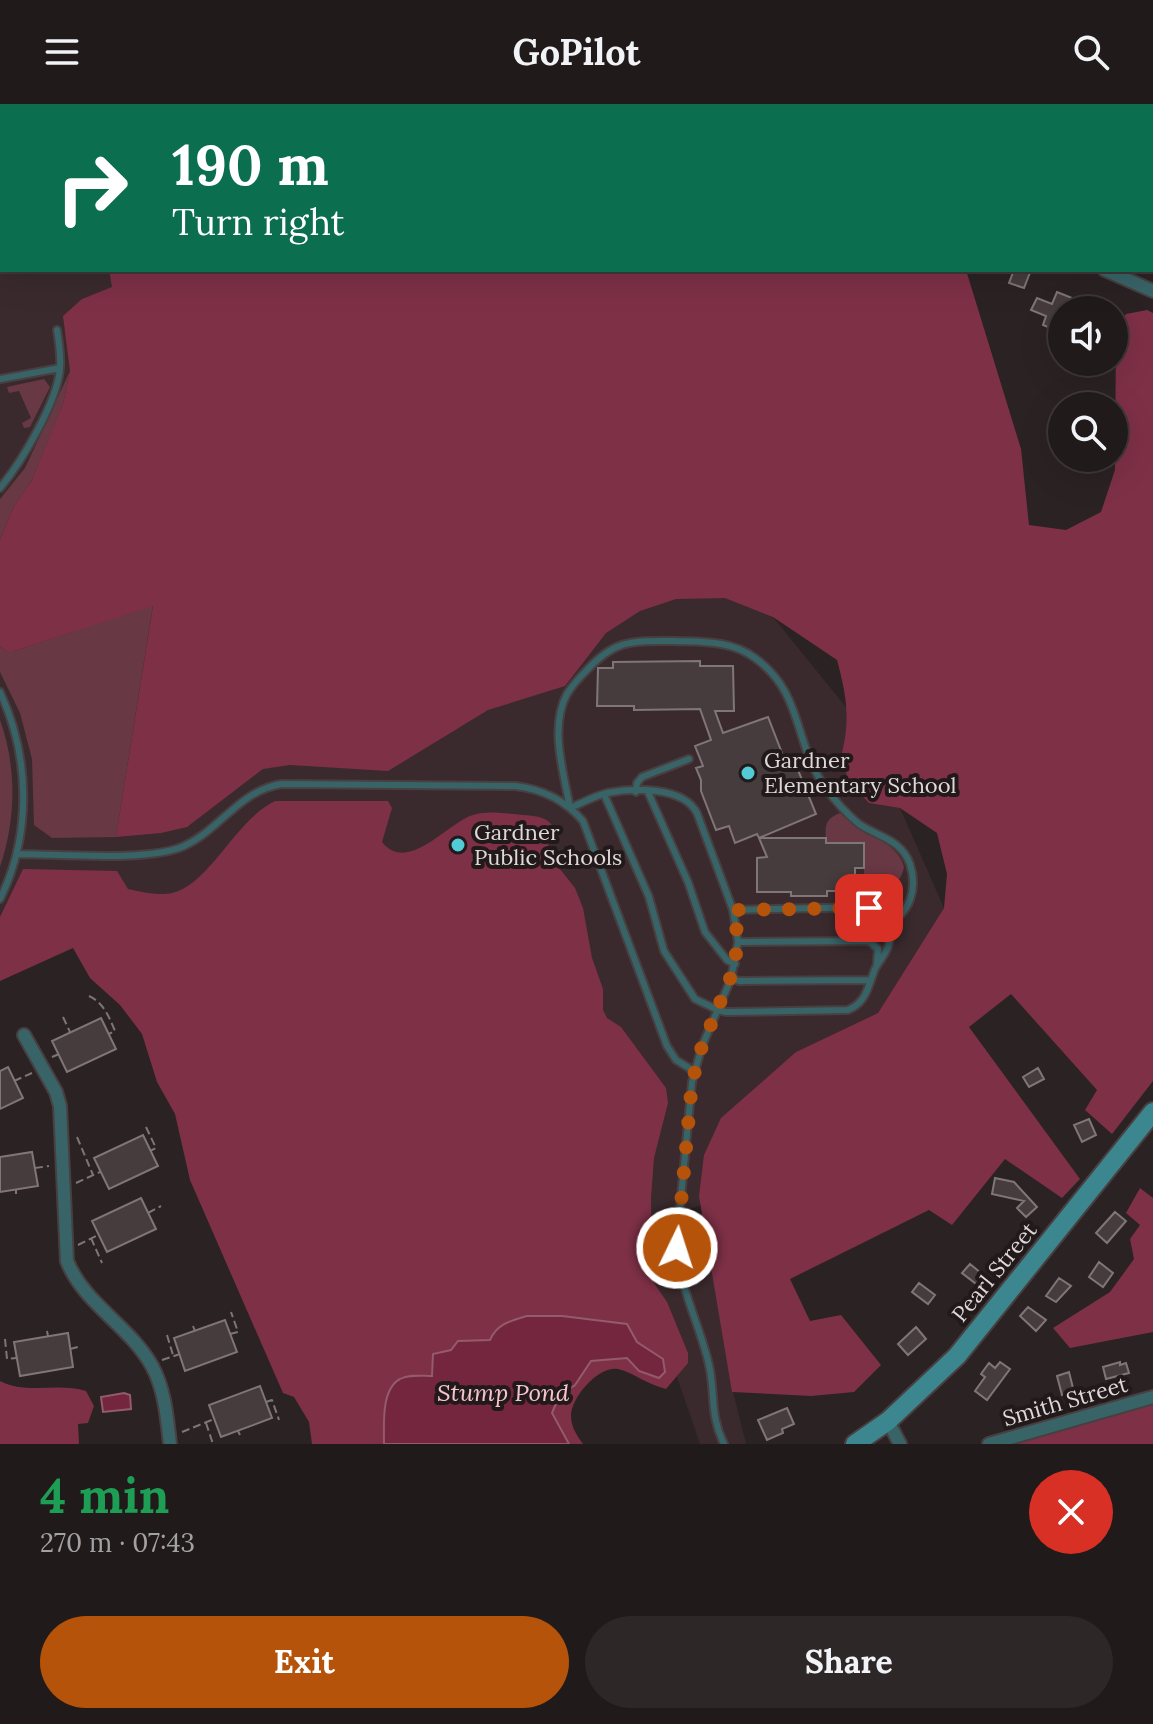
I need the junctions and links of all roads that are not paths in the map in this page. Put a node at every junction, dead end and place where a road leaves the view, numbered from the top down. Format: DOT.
graph roads {
  1 [pos="1110,272"];
  2 [pos="1153,291"];
  3 [pos="57,330"];
  4 [pos="60,368"];
  5 [pos="0,379"];
  6 [pos="0,488"];
  7 [pos="0,692"];
  8 [pos="689,759"];
  9 [pos="636,792"];
  10 [pos="648,792"];
  11 [pos="604,794"];
  12 [pos="570,808"];
  13 [pos="17,854"];
  14 [pos="0,899"];
  15 [pos="733,910"];
  16 [pos="886,925"];
  17 [pos="738,942"];
  18 [pos="735,964"];
  19 [pos="876,968"];
  20 [pos="731,978"];
  21 [pos="871,980"];
  22 [pos="718,1010"];
  23 [pos="22,1032"];
  24 [pos="694,1071"];
  25 [pos="1153,1112"];
  26 [pos="1153,1397"];
  27 [pos="888,1421"];
  28 [pos="169,1440"];
  29 [pos="724,1444"];
  30 [pos="855,1444"];
  31 [pos="900,1444"];
  32 [pos="989,1444"];
  1 -- 2 [label="street"];
  3 -- 4 [label="lane"];
  4 -- 5 [label="lane"];
  4 -- 6 [label="lane"];
  7 -- 13 [label="lane"];
  8 -- 9 [label="lane"];
  9 -- 10 [label="lane"];
  9 -- 11 [label="lane"];
  10 -- 15 [label="lane"];
  10 -- 18 [label="lane"];
  11 -- 12 [label="lane"];
  11 -- 22 [label="lane"];
  12 -- 13 [label="lane"];
  12 -- 16 [label="lane"];
  12 -- 24 [label="lane"];
  13 -- 14 [label="lane"];
  15 -- 16 [label="lane"];
  15 -- 17 [label="lane"];
  16 -- 19 [label="lane"];
  17 -- 18 [label="lane"];
  17 -- 19 [label="lane"];
  18 -- 20 [label="lane"];
  19 -- 21 [label="lane"];
  20 -- 21 [label="lane"];
  20 -- 22 [label="lane"];
  21 -- 22 [label="lane"];
  22 -- 24 [label="lane"];
  23 -- 28 [label="street"];
  24 -- 29 [label="lane"];
  25 -- 27 [label="main road, Pearl Street"];
  26 -- 32 [label="street, Smith Street"];
  27 -- 30 [label="main road, Pearl Street"];
  27 -- 31 [label="street"];
}
